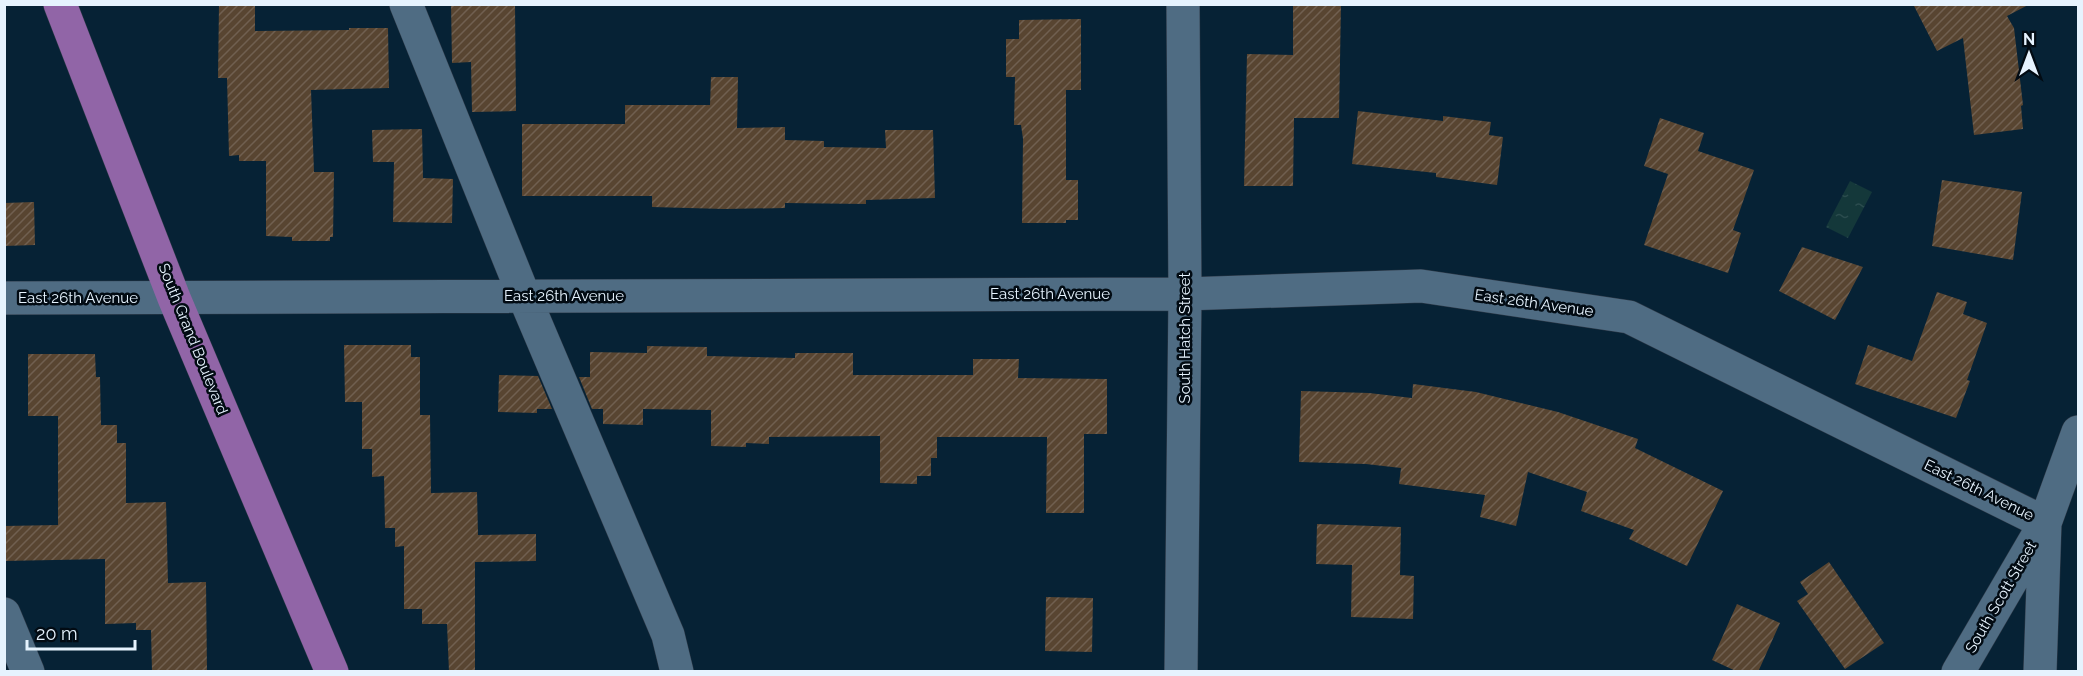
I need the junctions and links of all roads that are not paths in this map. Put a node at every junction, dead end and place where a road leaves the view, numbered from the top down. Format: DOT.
graph roads {
  1 [pos="60,4"];
  2 [pos="406,4"];
  3 [pos="1183,4"];
  4 [pos="1185,294"];
  5 [pos="524,296"];
  6 [pos="4,298"];
  7 [pos="174,298"];
  8 [pos="2079,432"];
  9 [pos="2045,523"];
  10 [pos="4,614"];
  11 [pos="28,672"];
  12 [pos="332,672"];
  13 [pos="677,672"];
  14 [pos="1181,672"];
  15 [pos="1958,672"];
  16 [pos="2040,672"];
  1 -- 7 [label="main road, South Grand Boulevard"];
  2 -- 5 [label="street"];
  3 -- 4 [label="street, South Hatch Street"];
  4 -- 5 [label="street, East 26th Avenue"];
  4 -- 9 [label="street, East 26th Avenue"];
  4 -- 14 [label="street, South Hatch Street"];
  5 -- 7 [label="street, East 26th Avenue"];
  5 -- 13 [label="street"];
  6 -- 7 [label="street, East 26th Avenue"];
  7 -- 12 [label="main road, South Grand Boulevard"];
  8 -- 9 [label="street"];
  9 -- 15 [label="street, South Scott Street"];
  9 -- 16 [label="street"];
  10 -- 11 [label="street"];
}
